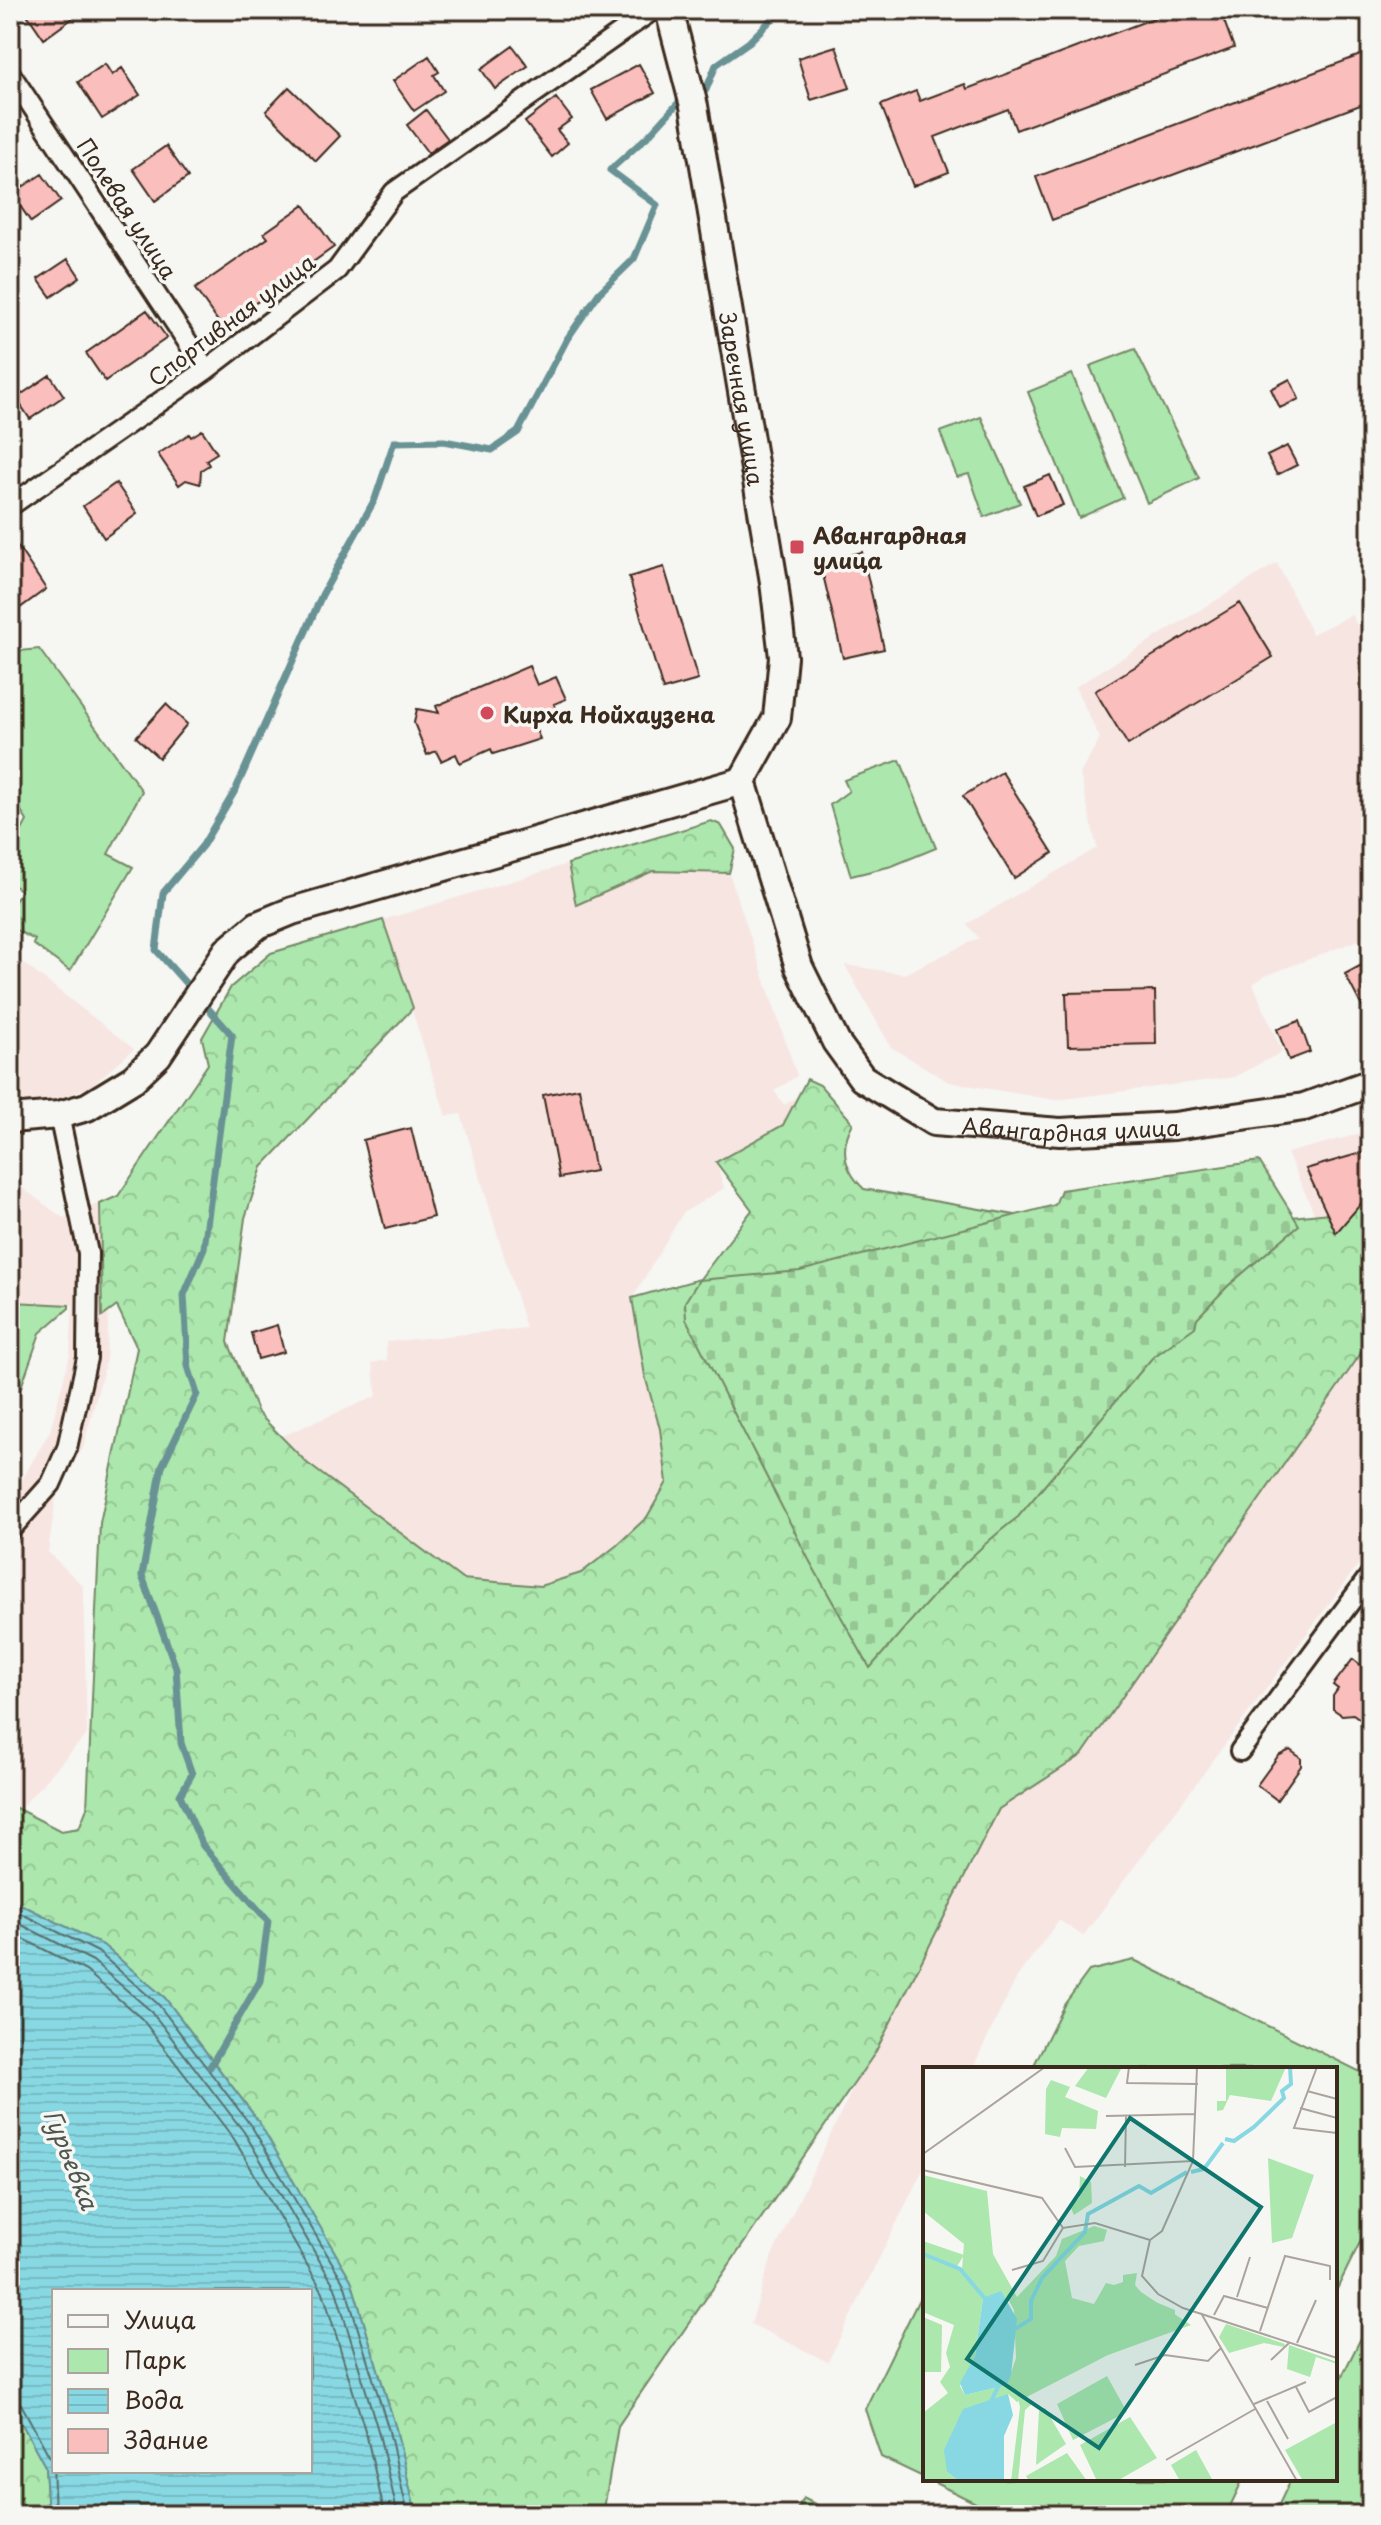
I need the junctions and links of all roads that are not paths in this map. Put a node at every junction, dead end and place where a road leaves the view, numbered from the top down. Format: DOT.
graph roads {
  1 [pos="653,10"];
  2 [pos="669,10"];
  3 [pos="10,73"];
  4 [pos="206,370"];
  5 [pos="10,506"];
  6 [pos="742,781"];
  7 [pos="1371,1083"];
  8 [pos="59,1115"];
  9 [pos="10,1119"];
  10 [pos="10,1530"];
  11 [pos="1371,1574"];
  12 [pos="1240,1751"];
  1 -- 4 [label="street, Спортивная улица"];
  2 -- 6 [label="main road, Заречная улица"];
  3 -- 4 [label="street, Полевая улица"];
  4 -- 5 [label="street, Спортивная улица"];
  6 -- 7 [label="main road, Авангардная улица"];
  6 -- 8 [label="main road"];
  8 -- 9 [label="main road"];
  8 -- 10 [label="street"];
  11 -- 12 [label="street"];
}
